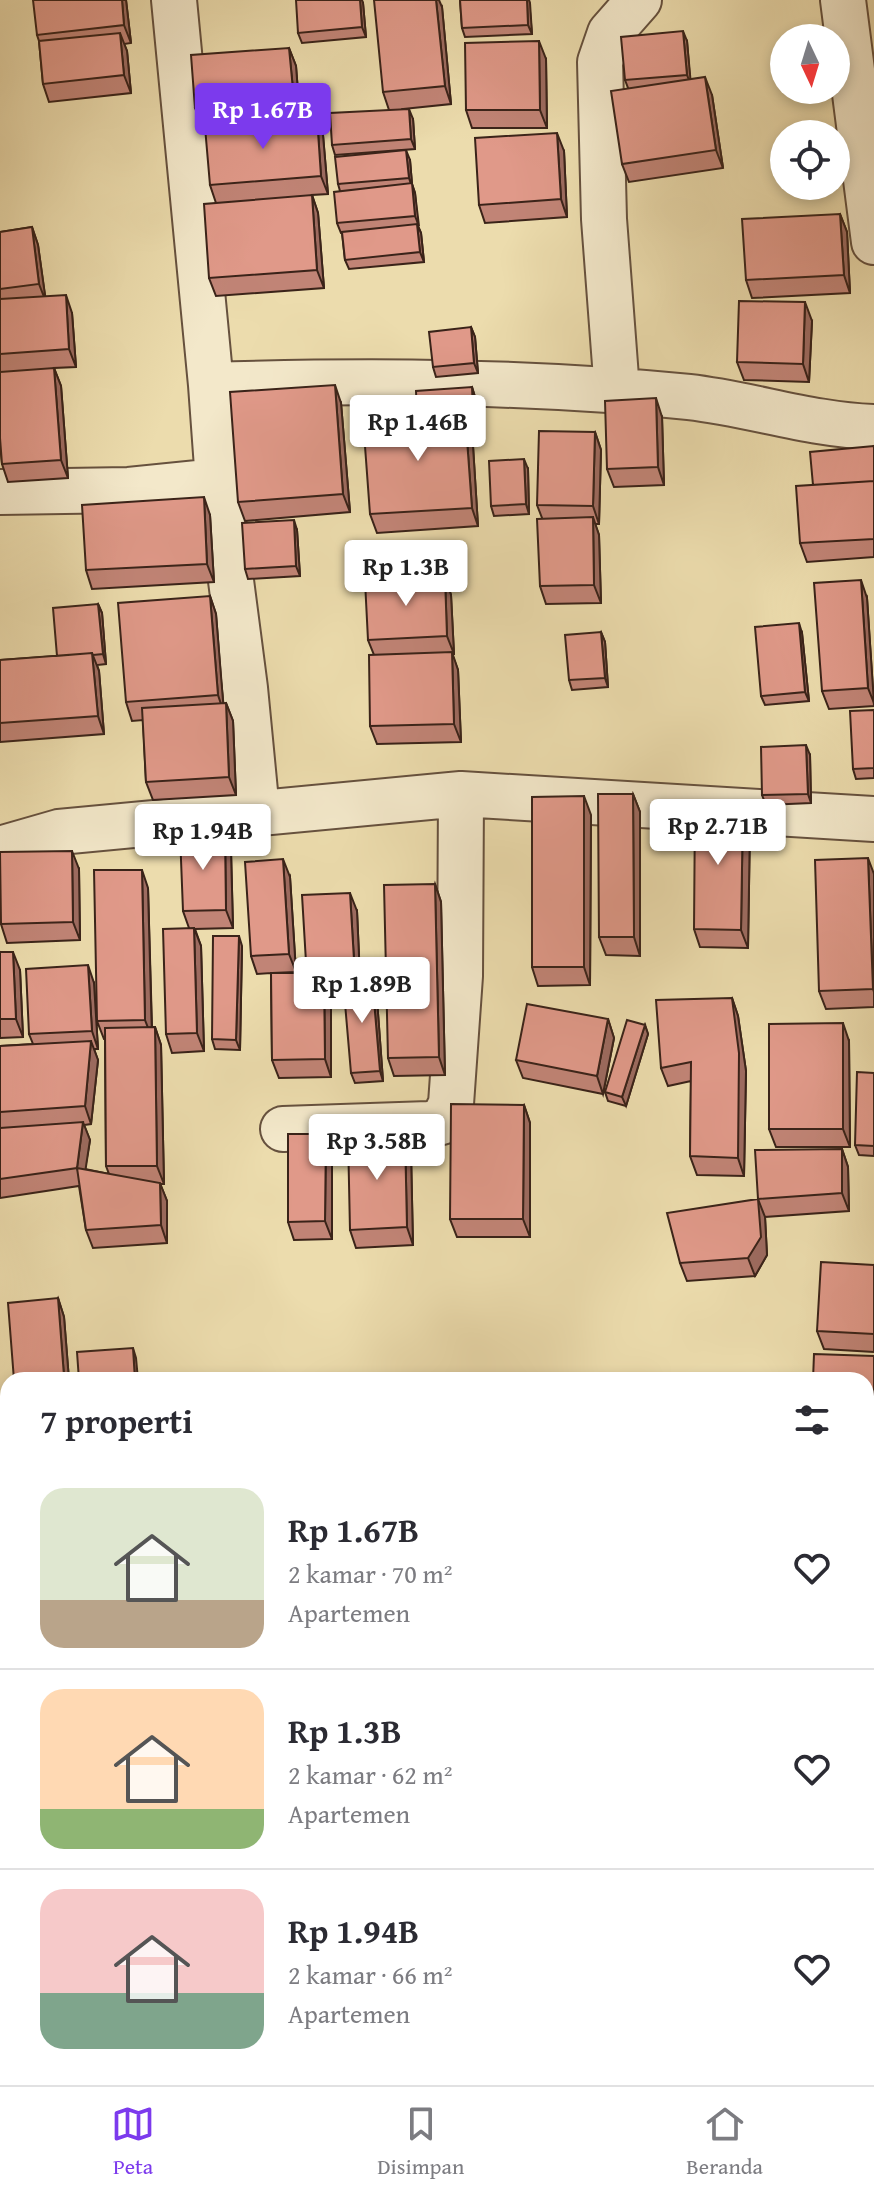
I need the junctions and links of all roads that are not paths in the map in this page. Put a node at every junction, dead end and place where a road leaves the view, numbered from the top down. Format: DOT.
graph roads {
  1 [pos="174,0"];
  2 [pos="639,0"];
  3 [pos="843,0"];
  4 [pos="874,242"];
  5 [pos="211,385"];
  6 [pos="617,391"];
  7 [pos="874,427"];
  8 [pos="218,481"];
  9 [pos="0,492"];
  10 [pos="461,794"];
  11 [pos="257,812"];
  12 [pos="874,819"];
  13 [pos="0,849"];
  14 [pos="283,1129"];
  1 -- 5 [label="street"];
  2 -- 6 [label="street"];
  3 -- 4 [label="street"];
  5 -- 6 [label="street"];
  5 -- 8 [label="street"];
  6 -- 7 [label="street"];
  8 -- 9 [label="street"];
  8 -- 11 [label="street"];
  10 -- 11 [label="street"];
  10 -- 12 [label="street"];
  10 -- 14 [label="street"];
  11 -- 13 [label="street"];
}
